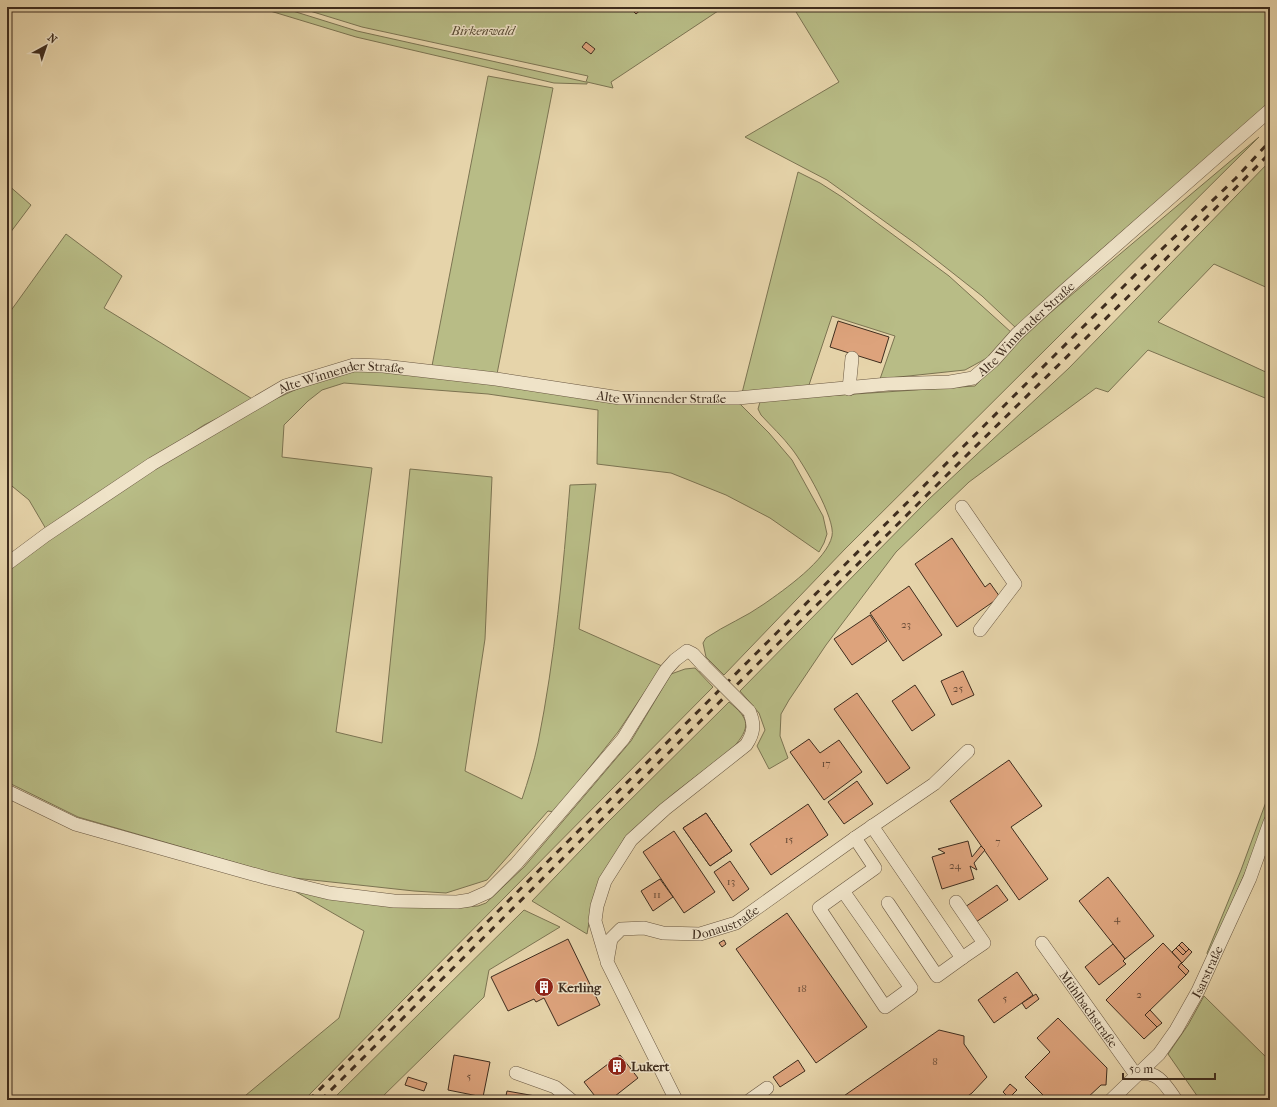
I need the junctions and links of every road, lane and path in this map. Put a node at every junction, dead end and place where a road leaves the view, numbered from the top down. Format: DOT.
graph roads {
  1 [pos="1270,110"];
  2 [pos="852,358"];
  3 [pos="849,389"];
  4 [pos="962,507"];
  5 [pos="7,564"];
  6 [pos="980,630"];
  7 [pos="968,751"];
  8 [pos="7,791"];
  9 [pos="1270,822"];
  10 [pos="872,826"];
  11 [pos="855,838"];
  12 [pos="843,891"];
  13 [pos="956,902"];
  14 [pos="888,903"];
  15 [pos="1042,944"];
  16 [pos="962,958"];
  17 [pos="608,962"];
  18 [pos="516,1073"];
  19 [pos="1136,1075"];
  20 [pos="768,1088"];
  21 [pos="571,1100"];
  22 [pos="676,1100"];
  23 [pos="750,1100"];
  24 [pos="1111,1100"];
  25 [pos="1176,1100"];
  1 -- 3 [label="street, Alte Winnender Straße"];
  2 -- 3 [label="street"];
  3 -- 5 [label="street, Alte Winnender Straße"];
  4 -- 6 [label="street"];
  7 -- 10 [label="street, Donaustraße"];
  8 -- 17 [label="street, bridge"];
  9 -- 19 [label="street, Isarstraße"];
  10 -- 11 [label="street, Donaustraße"];
  10 -- 16 [label="street"];
  11 -- 12 [label="street"];
  11 -- 17 [label="street, Donaustraße"];
  12 -- 12 [label="street"];
  13 -- 16 [label="street"];
  14 -- 16 [label="street"];
  15 -- 19 [label="street, Mühlbachstraße"];
  17 -- 22 [label="street"];
  18 -- 21 [label="street"];
  19 -- 24 [label="street, Isarstraße"];
  19 -- 25 [label="street"];
  20 -- 23 [label="street"];
}
